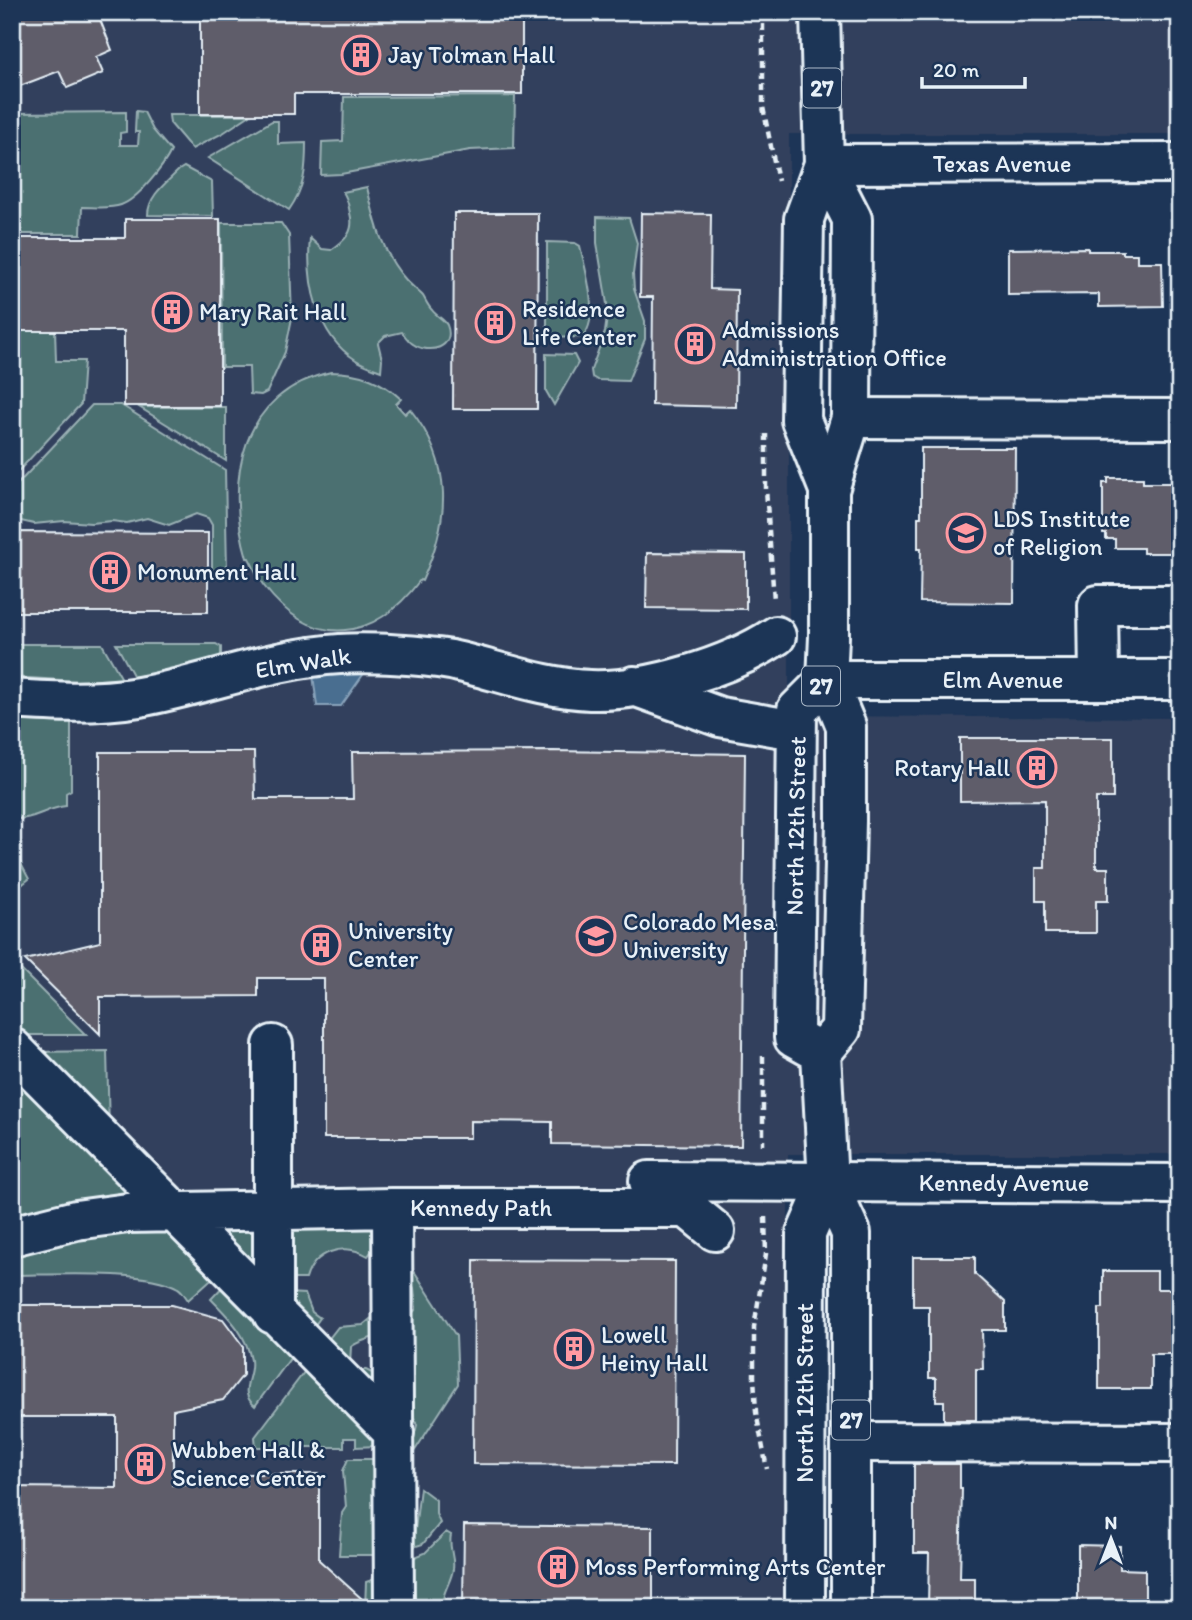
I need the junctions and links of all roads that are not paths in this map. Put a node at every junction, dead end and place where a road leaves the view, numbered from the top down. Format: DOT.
graph roads {
  1 [pos="820,12"];
  2 [pos="1180,163"];
  3 [pos="824,164"];
  4 [pos="851,418"];
  5 [pos="1180,419"];
  6 [pos="829,490"];
  7 [pos="1180,605"];
  8 [pos="776,636"];
  9 [pos="827,680"];
  10 [pos="1099,680"];
  11 [pos="1180,680"];
  12 [pos="634,686"];
  13 [pos="12,699"];
  14 [pos="778,727"];
  15 [pos="273,1045"];
  16 [pos="12,1048"];
  17 [pos="821,1053"];
  18 [pos="649,1181"];
  19 [pos="828,1183"];
  20 [pos="1180,1184"];
  21 [pos="392,1208"];
  22 [pos="274,1209"];
  23 [pos="172,1211"];
  24 [pos="701,1220"];
  25 [pos="12,1236"];
  26 [pos="273,1314"];
  27 [pos="394,1433"];
  28 [pos="851,1442"];
  29 [pos="1180,1443"];
  30 [pos="394,1608"];
  31 [pos="805,1608"];
  32 [pos="851,1608"];
  1 -- 3 [label="street, North 12th Street / 27"];
  2 -- 3 [label="street, Texas Avenue"];
  3 -- 4 [label="street, North 12th Street / 27"];
  3 -- 6 [label="street, North 12th Street / 27"];
  4 -- 5 [label="street"];
  4 -- 6 [label="street, North 12th Street / 27"];
  6 -- 9 [label="street, North 12th Street / 27"];
  7 -- 10 [label="street"];
  8 -- 12 [label="street, Elm Walk"];
  9 -- 10 [label="street, Elm Avenue"];
  9 -- 17 [label="street, North 12th Street / 27"];
  9 -- 17 [label="street, North 12th Street / 27"];
  10 -- 11 [label="street, Elm Avenue"];
  12 -- 13 [label="street, Elm Walk"];
  12 -- 14 [label="street, Elm Walk"];
  15 -- 22 [label="street"];
  16 -- 23 [label="street"];
  17 -- 19 [label="street, North 12th Street / 27"];
  18 -- 19 [label="street, Kennedy Avenue"];
  19 -- 20 [label="street, Kennedy Avenue"];
  19 -- 28 [label="street, North 12th Street / 27"];
  19 -- 31 [label="street, North 12th Street / 27"];
  21 -- 22 [label="street, Kennedy Path"];
  21 -- 24 [label="street, Kennedy Path"];
  21 -- 27 [label="street"];
  22 -- 23 [label="street, Kennedy Path"];
  22 -- 26 [label="street"];
  23 -- 25 [label="street, Kennedy Path"];
  23 -- 26 [label="street"];
  26 -- 27 [label="street"];
  27 -- 30 [label="street"];
  28 -- 29 [label="street"];
  28 -- 32 [label="street, North 12th Street / 27"];
}
